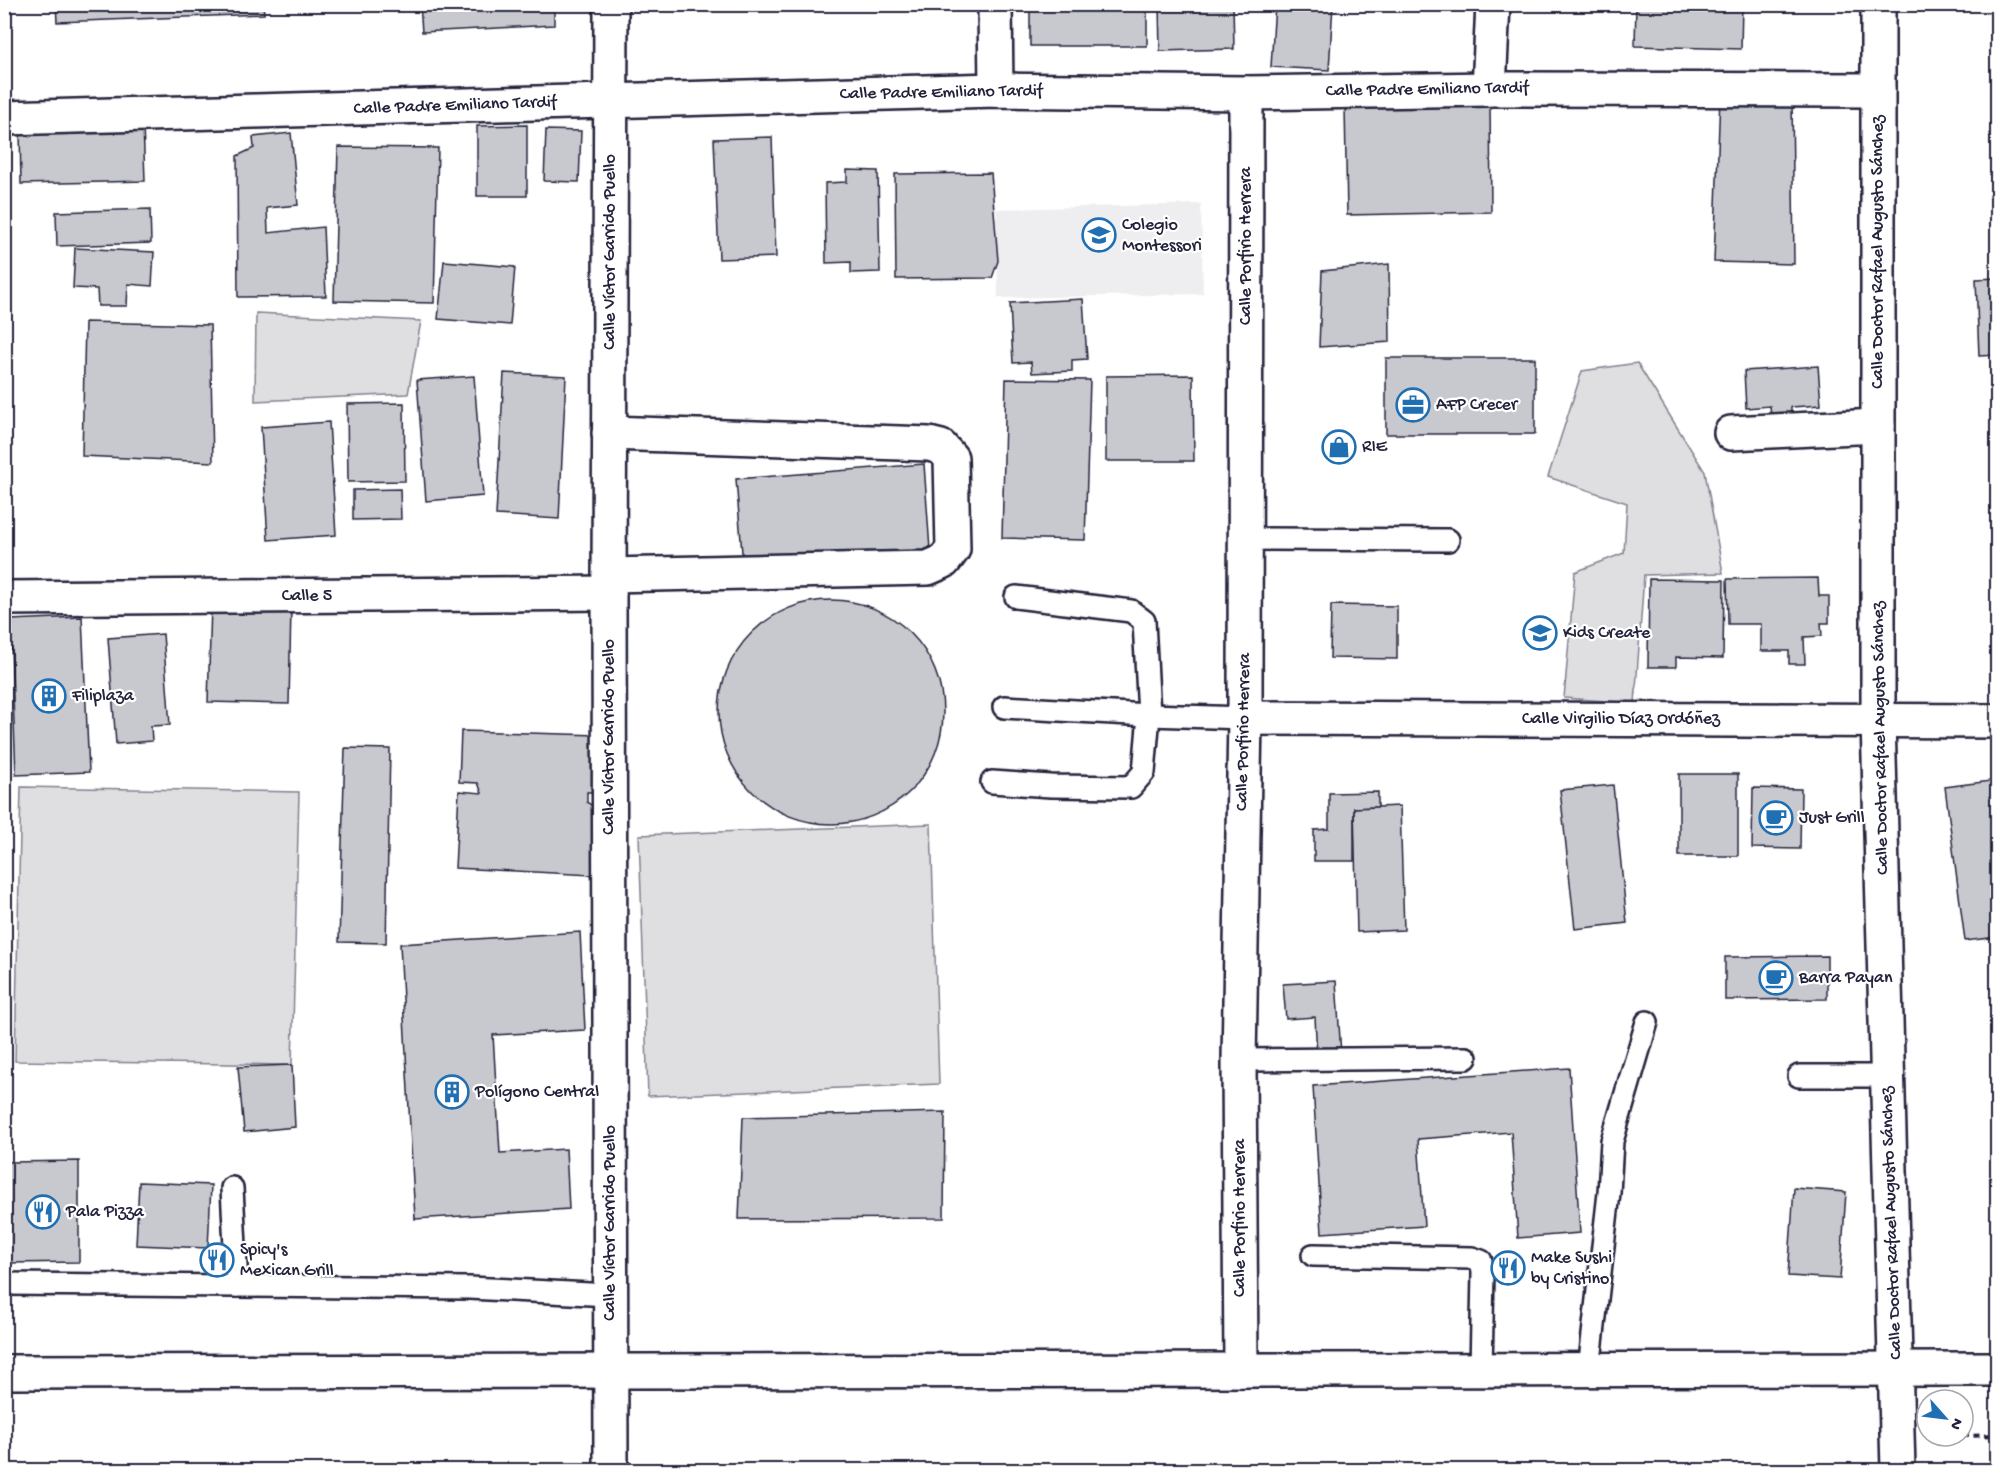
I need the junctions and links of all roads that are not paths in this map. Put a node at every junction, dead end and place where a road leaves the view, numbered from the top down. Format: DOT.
graph roads {
  1 [pos="611,4"];
  2 [pos="995,4"];
  3 [pos="1492,4"];
  4 [pos="1878,4"];
  5 [pos="1490,89"];
  6 [pos="996,90"];
  7 [pos="1878,90"];
  8 [pos="1246,93"];
  9 [pos="610,101"];
  10 [pos="4,118"];
  11 [pos="1878,426"];
  12 [pos="609,433"];
  13 [pos="1731,433"];
  14 [pos="1245,539"];
  15 [pos="1448,540"];
  16 [pos="609,584"];
  17 [pos="1016,597"];
  18 [pos="4,598"];
  19 [pos="1004,707"];
  20 [pos="1149,715"];
  21 [pos="1245,718"];
  22 [pos="1878,720"];
  23 [pos="1998,721"];
  24 [pos="992,782"];
  25 [pos="1647,1022"];
  26 [pos="1466,1058"];
  27 [pos="1239,1060"];
  28 [pos="1799,1076"];
  29 [pos="1888,1076"];
  30 [pos="232,1188"];
  31 [pos="1313,1255"];
  32 [pos="4,1284"];
  33 [pos="237,1286"];
  34 [pos="610,1295"];
  35 [pos="1896,1369"];
  36 [pos="1998,1369"];
  37 [pos="1240,1370"];
  38 [pos="1481,1370"];
  39 [pos="1589,1370"];
  40 [pos="4,1372"];
  41 [pos="611,1372"];
  42 [pos="611,1470"];
  43 [pos="1898,1470"];
  1 -- 9 [label="street, Calle Víctor Garrido Puello"];
  2 -- 6 [label="street"];
  3 -- 5 [label="street"];
  4 -- 7 [label="street, Calle Doctor Rafael Augusto Sánchez"];
  5 -- 7 [label="street, Calle Padre Emiliano Tardif"];
  5 -- 8 [label="street, Calle Padre Emiliano Tardif"];
  6 -- 8 [label="street, Calle Padre Emiliano Tardif"];
  6 -- 9 [label="street, Calle Padre Emiliano Tardif"];
  7 -- 11 [label="street, Calle Doctor Rafael Augusto Sánchez"];
  8 -- 14 [label="street, Calle Porfirio Herrera"];
  9 -- 10 [label="street, Calle Padre Emiliano Tardif"];
  9 -- 12 [label="street, Calle Víctor Garrido Puello"];
  11 -- 13 [label="street"];
  11 -- 22 [label="street, Calle Doctor Rafael Augusto Sánchez"];
  12 -- 16 [label="street, Calle Víctor Garrido Puello"];
  12 -- 16 [label="street, Calle 5"];
  14 -- 15 [label="lane"];
  14 -- 21 [label="street, Calle Porfirio Herrera"];
  16 -- 18 [label="street, Calle 5"];
  16 -- 34 [label="street, Calle Víctor Garrido Puello"];
  17 -- 20 [label="lane"];
  19 -- 20 [label="lane"];
  20 -- 21 [label="lane"];
  20 -- 24 [label="lane"];
  21 -- 22 [label="street, Calle Virgilio Díaz Ordóñez"];
  21 -- 27 [label="street, Calle Porfirio Herrera"];
  22 -- 23 [label="street, Calle Virgilio Díaz Ordóñez"];
  22 -- 29 [label="street, Calle Doctor Rafael Augusto Sánchez"];
  25 -- 39 [label="lane"];
  26 -- 27 [label="lane"];
  27 -- 37 [label="street, Calle Porfirio Herrera"];
  28 -- 29 [label="lane"];
  29 -- 35 [label="street, Calle Doctor Rafael Augusto Sánchez"];
  30 -- 33 [label="lane"];
  31 -- 38 [label="lane"];
  32 -- 33 [label="lane"];
  33 -- 34 [label="lane"];
  34 -- 41 [label="street, Calle Víctor Garrido Puello"];
  35 -- 36 [label="street"];
  35 -- 39 [label="street"];
  35 -- 43 [label="street, Calle Doctor Rafael Augusto Sánchez"];
  37 -- 38 [label="street"];
  37 -- 41 [label="street"];
  38 -- 39 [label="street"];
  40 -- 41 [label="street"];
  41 -- 42 [label="street, Calle Víctor Garrido Puello"];
}
